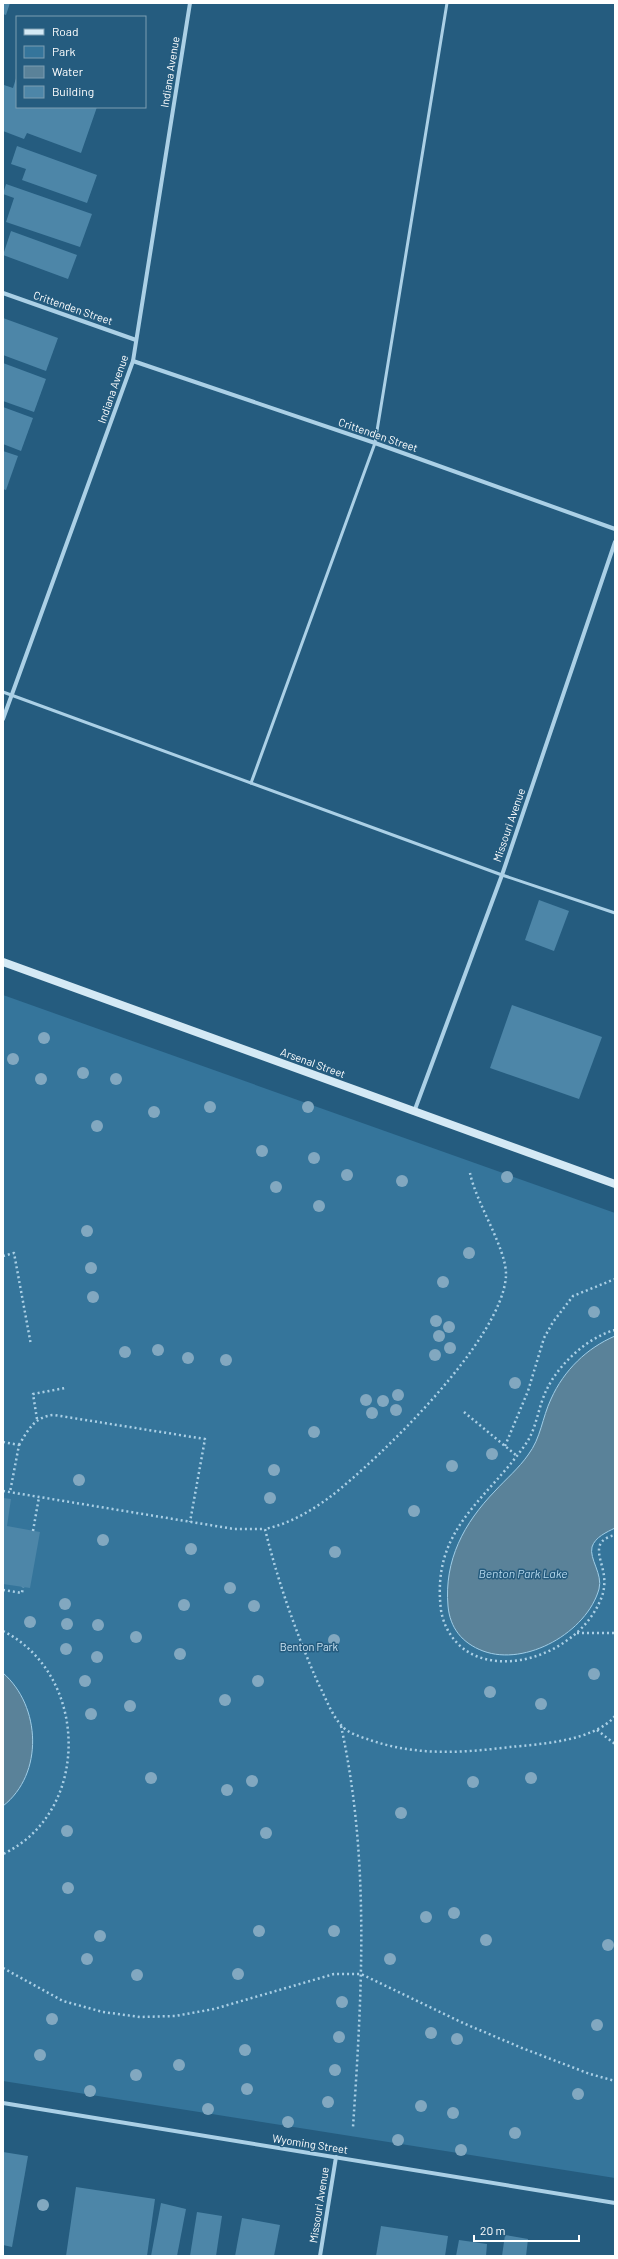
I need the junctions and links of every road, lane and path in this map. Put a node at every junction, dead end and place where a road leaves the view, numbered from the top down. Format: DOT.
graph roads {
  1 [pos="190,3"];
  2 [pos="448,3"];
  3 [pos="3,293"];
  4 [pos="136,340"];
  5 [pos="133,361"];
  6 [pos="374,443"];
  7 [pos="615,530"];
  8 [pos="615,542"];
  9 [pos="3,692"];
  10 [pos="12,695"];
  11 [pos="3,719"];
  12 [pos="251,783"];
  13 [pos="502,875"];
  14 [pos="615,913"];
  15 [pos="3,962"];
  16 [pos="414,1112"];
  17 [pos="470,1173"];
  18 [pos="615,1184"];
  19 [pos="3,1256"];
  20 [pos="615,1278"];
  21 [pos="615,1330"];
  22 [pos="31,1345"];
  23 [pos="65,1388"];
  24 [pos="464,1412"];
  25 [pos="37,1420"];
  26 [pos="3,1442"];
  27 [pos="18,1445"];
  28 [pos="505,1446"];
  29 [pos="517,1456"];
  30 [pos="3,1491"];
  31 [pos="10,1492"];
  32 [pos="39,1497"];
  33 [pos="190,1522"];
  34 [pos="265,1529"];
  35 [pos="33,1530"];
  36 [pos="615,1535"];
  37 [pos="23,1587"];
  38 [pos="3,1590"];
  39 [pos="3,1631"];
  40 [pos="577,1633"];
  41 [pos="615,1634"];
  42 [pos="615,1716"];
  43 [pos="341,1726"];
  44 [pos="597,1730"];
  45 [pos="615,1744"];
  46 [pos="3,1854"];
  47 [pos="3,1968"];
  48 [pos="361,1974"];
  49 [pos="615,2082"];
  50 [pos="3,2103"];
  51 [pos="353,2127"];
  52 [pos="336,2157"];
  53 [pos="615,2203"];
  54 [pos="320,2256"];
  1 -- 4 [label="street, Indiana Avenue"];
  2 -- 6 [label="lane"];
  3 -- 4 [label="street, Crittenden Street"];
  4 -- 5 [label="street, Indiana Avenue"];
  5 -- 6 [label="street, Crittenden Street"];
  5 -- 10 [label="street, Indiana Avenue"];
  6 -- 7 [label="street, Crittenden Street"];
  6 -- 12 [label="lane"];
  8 -- 13 [label="street, Missouri Avenue"];
  9 -- 10 [label="lane"];
  10 -- 11 [label="street, Indiana Avenue"];
  10 -- 12 [label="lane"];
  12 -- 13 [label="lane"];
  13 -- 14 [label="lane"];
  13 -- 16 [label="street, Missouri Avenue"];
  15 -- 16 [label="main road, Arsenal Street"];
  16 -- 18 [label="main road, Arsenal Street"];
  17 -- 34 [label="path"];
  19 -- 22 [label="path"];
  20 -- 28 [label="path"];
  21 -- 29 [label="path"];
  23 -- 25 [label="path"];
  24 -- 28 [label="path"];
  25 -- 27 [label="path"];
  25 -- 33 [label="path"];
  26 -- 27 [label="path"];
  27 -- 31 [label="path"];
  28 -- 29 [label="path"];
  29 -- 40 [label="path"];
  30 -- 31 [label="path"];
  31 -- 32 [label="path"];
  32 -- 33 [label="path"];
  32 -- 35 [label="path"];
  33 -- 34 [label="path"];
  34 -- 43 [label="path"];
  36 -- 40 [label="path"];
  37 -- 38 [label="path"];
  39 -- 46 [label="path"];
  40 -- 41 [label="path"];
  42 -- 44 [label="path"];
  43 -- 44 [label="path"];
  43 -- 48 [label="path"];
  44 -- 45 [label="path"];
  47 -- 48 [label="path"];
  48 -- 49 [label="path"];
  48 -- 51 [label="path"];
  50 -- 52 [label="street, Wyoming Street"];
  52 -- 53 [label="street, Wyoming Street"];
  52 -- 54 [label="street, Missouri Avenue"];
}
